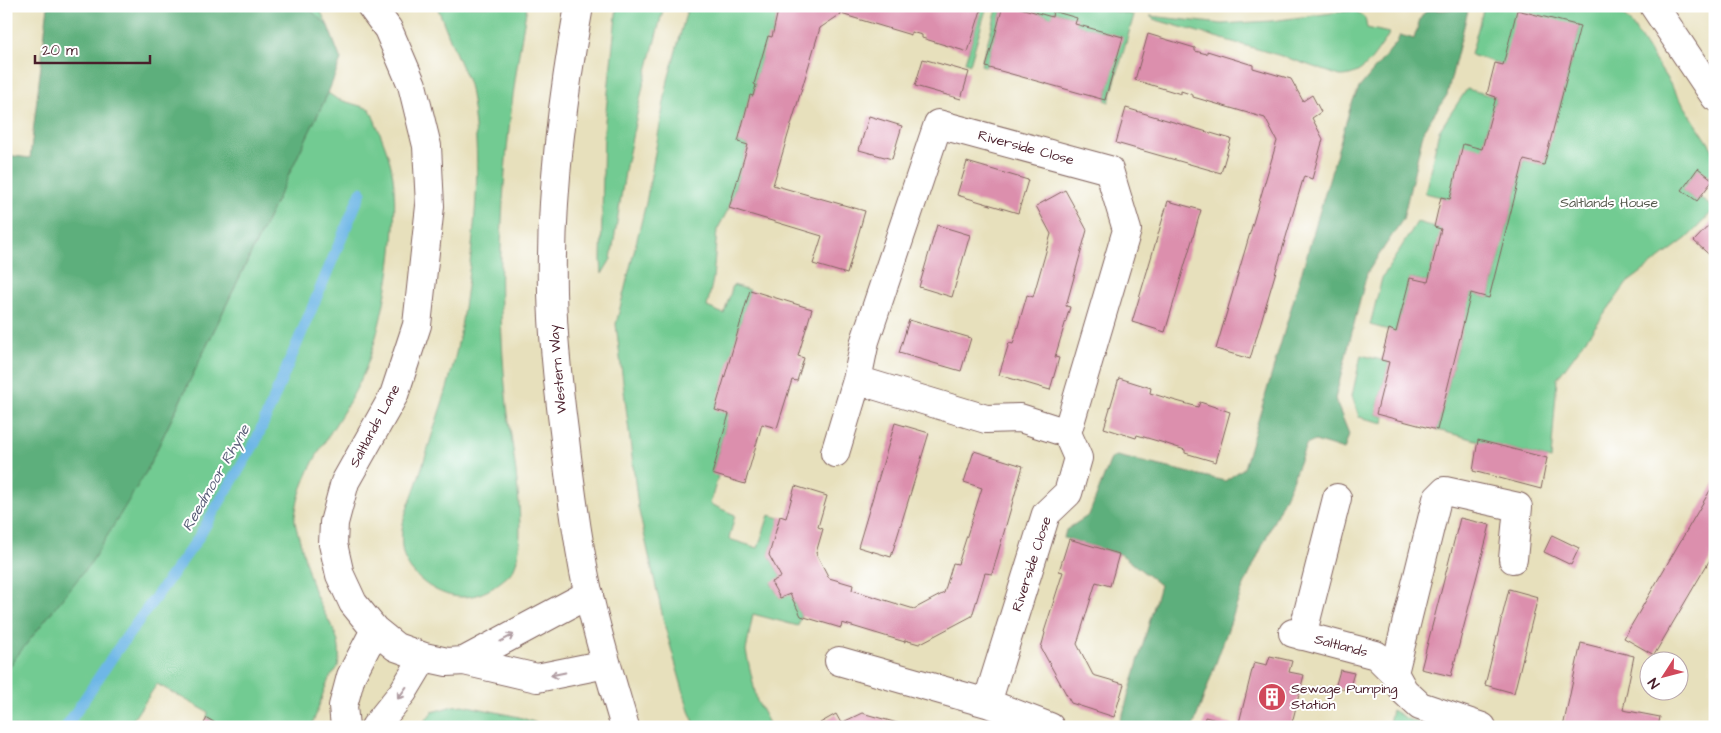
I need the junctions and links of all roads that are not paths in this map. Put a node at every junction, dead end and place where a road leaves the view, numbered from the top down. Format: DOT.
graph roads {
  1 [pos="371,6"];
  2 [pos="579,6"];
  3 [pos="1654,6"];
  4 [pos="1715,98"];
  5 [pos="857,380"];
  6 [pos="1066,433"];
  7 [pos="836,453"];
  8 [pos="1337,498"];
  9 [pos="1513,559"];
  10 [pos="589,594"];
  11 [pos="375,630"];
  12 [pos="424,658"];
  13 [pos="464,661"];
  14 [pos="839,661"];
  15 [pos="606,664"];
  16 [pos="1394,673"];
  17 [pos="986,703"];
  18 [pos="345,727"];
  19 [pos="375,727"];
  20 [pos="625,727"];
  21 [pos="1050,727"];
  22 [pos="1482,727"];
  1 -- 11 [label="street, Saltlands Lane"];
  2 -- 10 [label="street, Western Way"];
  3 -- 4 [label="street"];
  5 -- 6 [label="street"];
  5 -- 6 [label="street, Riverside Close"];
  5 -- 7 [label="street, Riverside Close"];
  6 -- 17 [label="street, Riverside Close"];
  8 -- 16 [label="street, Saltlands"];
  9 -- 16 [label="street"];
  13 -- 10 [label="street, Saltlands Lane, one-way"];
  10 -- 15 [label="street, Western Way"];
  11 -- 12 [label="street, Saltlands Lane"];
  11 -- 18 [label="street"];
  12 -- 13 [label="street, Saltlands Lane"];
  12 -- 19 [label="street, one-way"];
  15 -- 13 [label="street, Saltlands Lane, one-way"];
  14 -- 17 [label="street"];
  15 -- 20 [label="street, Western Way"];
  16 -- 22 [label="street, Saltlands"];
  17 -- 21 [label="street"];
}
